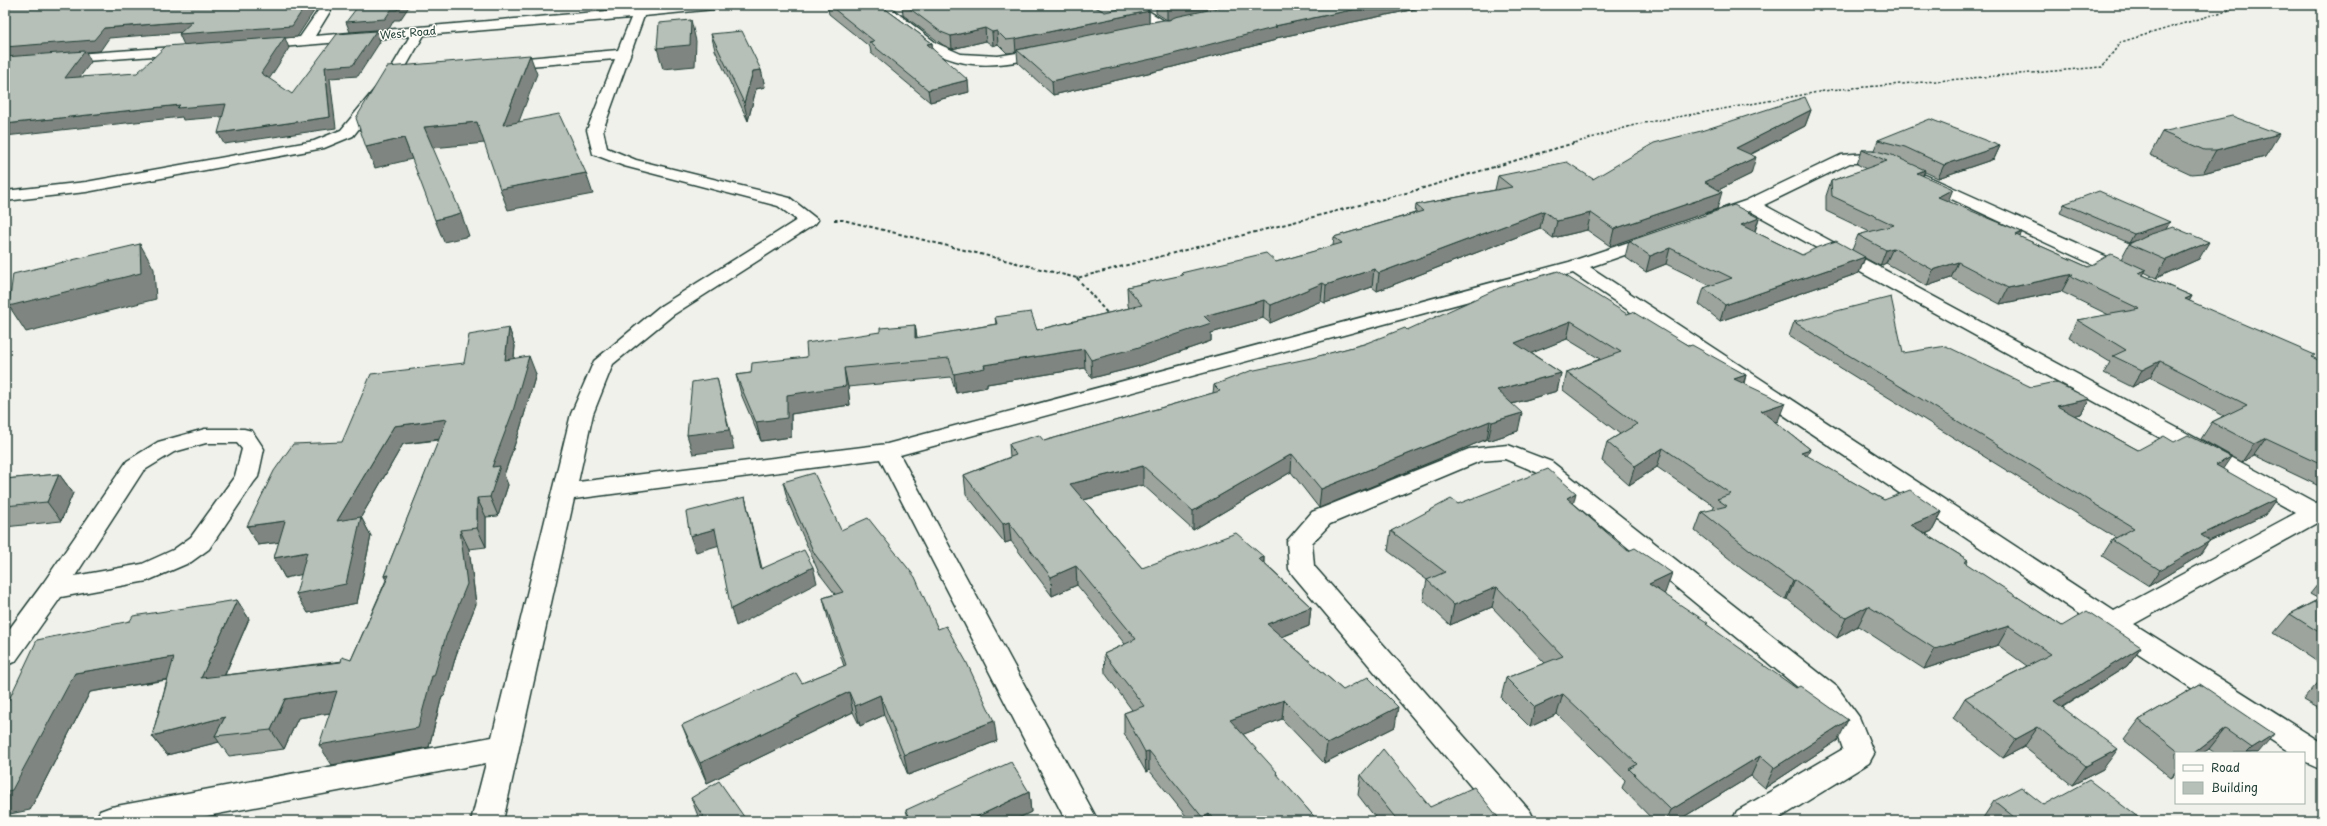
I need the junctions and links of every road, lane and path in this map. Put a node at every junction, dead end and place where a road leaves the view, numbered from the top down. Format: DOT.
graph roads {
  1 [pos="328,5"];
  2 [pos="567,5"];
  3 [pos="714,5"];
  4 [pos="879,5"];
  5 [pos="1130,5"];
  6 [pos="2246,5"];
  7 [pos="639,13"];
  8 [pos="581,18"];
  9 [pos="1183,24"];
  10 [pos="1168,28"];
  11 [pos="419,32"];
  12 [pos="1145,32"];
  13 [pos="304,42"];
  14 [pos="241,46"];
  15 [pos="202,49"];
  16 [pos="1062,49"];
  17 [pos="624,54"];
  18 [pos="5,62"];
  19 [pos="490,66"];
  20 [pos="5,196"];
  21 [pos="1751,205"];
  22 [pos="809,220"];
  23 [pos="1576,266"];
  24 [pos="1077,278"];
  25 [pos="2143,281"];
  26 [pos="1112,319"];
  27 [pos="887,451"];
  28 [pos="564,492"];
  29 [pos="2319,511"];
  30 [pos="53,589"];
  31 [pos="2113,624"];
  32 [pos="5,655"];
  33 [pos="504,747"];
  34 [pos="2322,758"];
  35 [pos="111,821"];
  36 [pos="487,821"];
  37 [pos="1082,821"];
  38 [pos="1519,821"];
  39 [pos="1748,821"];
  1 -- 13 [label="street"];
  2 -- 8 [label="street"];
  3 -- 7 [label="street, West Road"];
  4 -- 16 [label="street"];
  5 -- 10 [label="street"];
  6 -- 24 [label="path"];
  7 -- 8 [label="street, West Road"];
  7 -- 17 [label="street"];
  8 -- 11 [label="street, West Road"];
  9 -- 10 [label="street"];
  10 -- 12 [label="street"];
  11 -- 13 [label="street, West Road"];
  11 -- 20 [label="street"];
  13 -- 14 [label="street, West Road"];
  15 -- 18 [label="street"];
  17 -- 19 [label="street"];
  17 -- 22 [label="street"];
  21 -- 23 [label="street"];
  21 -- 25 [label="street"];
  21 -- 29 [label="street"];
  22 -- 24 [label="path"];
  22 -- 28 [label="street"];
  23 -- 27 [label="street"];
  23 -- 31 [label="street"];
  24 -- 26 [label="path"];
  27 -- 28 [label="street"];
  27 -- 37 [label="street"];
  28 -- 33 [label="street"];
  29 -- 31 [label="street"];
  30 -- 30 [label="street"];
  30 -- 32 [label="street"];
  31 -- 34 [label="street"];
  33 -- 35 [label="street"];
  33 -- 36 [label="street"];
  38 -- 39 [label="street"];
}
